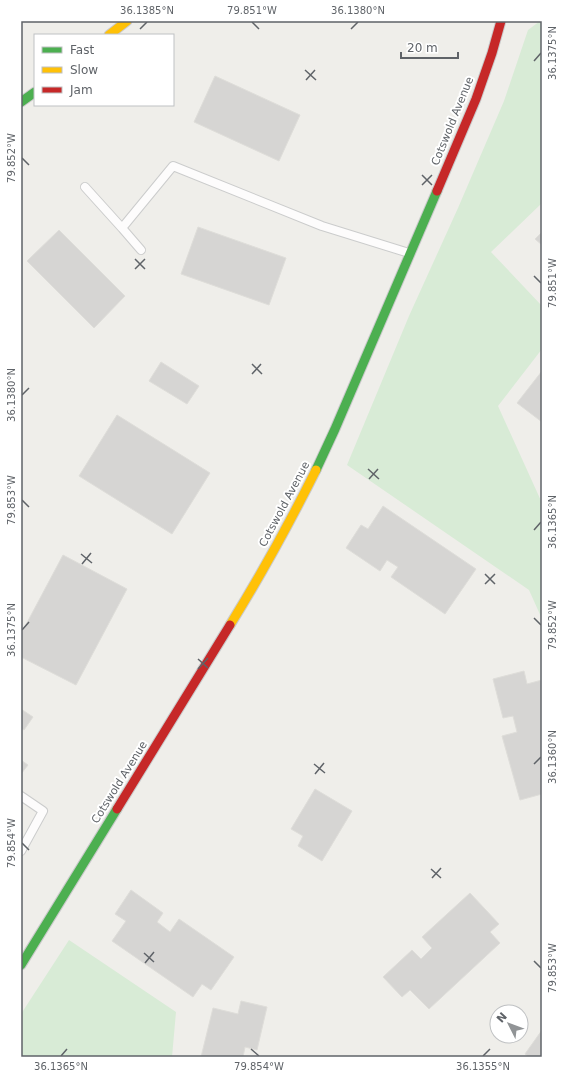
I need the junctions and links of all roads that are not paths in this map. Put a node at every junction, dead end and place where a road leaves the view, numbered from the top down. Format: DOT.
graph roads {
  1 [pos="127,21"];
  2 [pos="501,21"];
  3 [pos="110,34"];
  4 [pos="34,93"];
  5 [pos="21,102"];
  6 [pos="85,187"];
  7 [pos="122,228"];
  8 [pos="141,250"];
  9 [pos="410,253"];
  10 [pos="21,796"];
  11 [pos="21,852"];
  12 [pos="21,965"];
  1 -- 3 [label="main road"];
  2 -- 9 [label="main road, Cotswold Avenue"];
  4 -- 5 [label="main road"];
  6 -- 7 [label="lane"];
  7 -- 8 [label="lane"];
  7 -- 9 [label="lane"];
  9 -- 12 [label="main road, Cotswold Avenue"];
  10 -- 11 [label="lane"];
}
